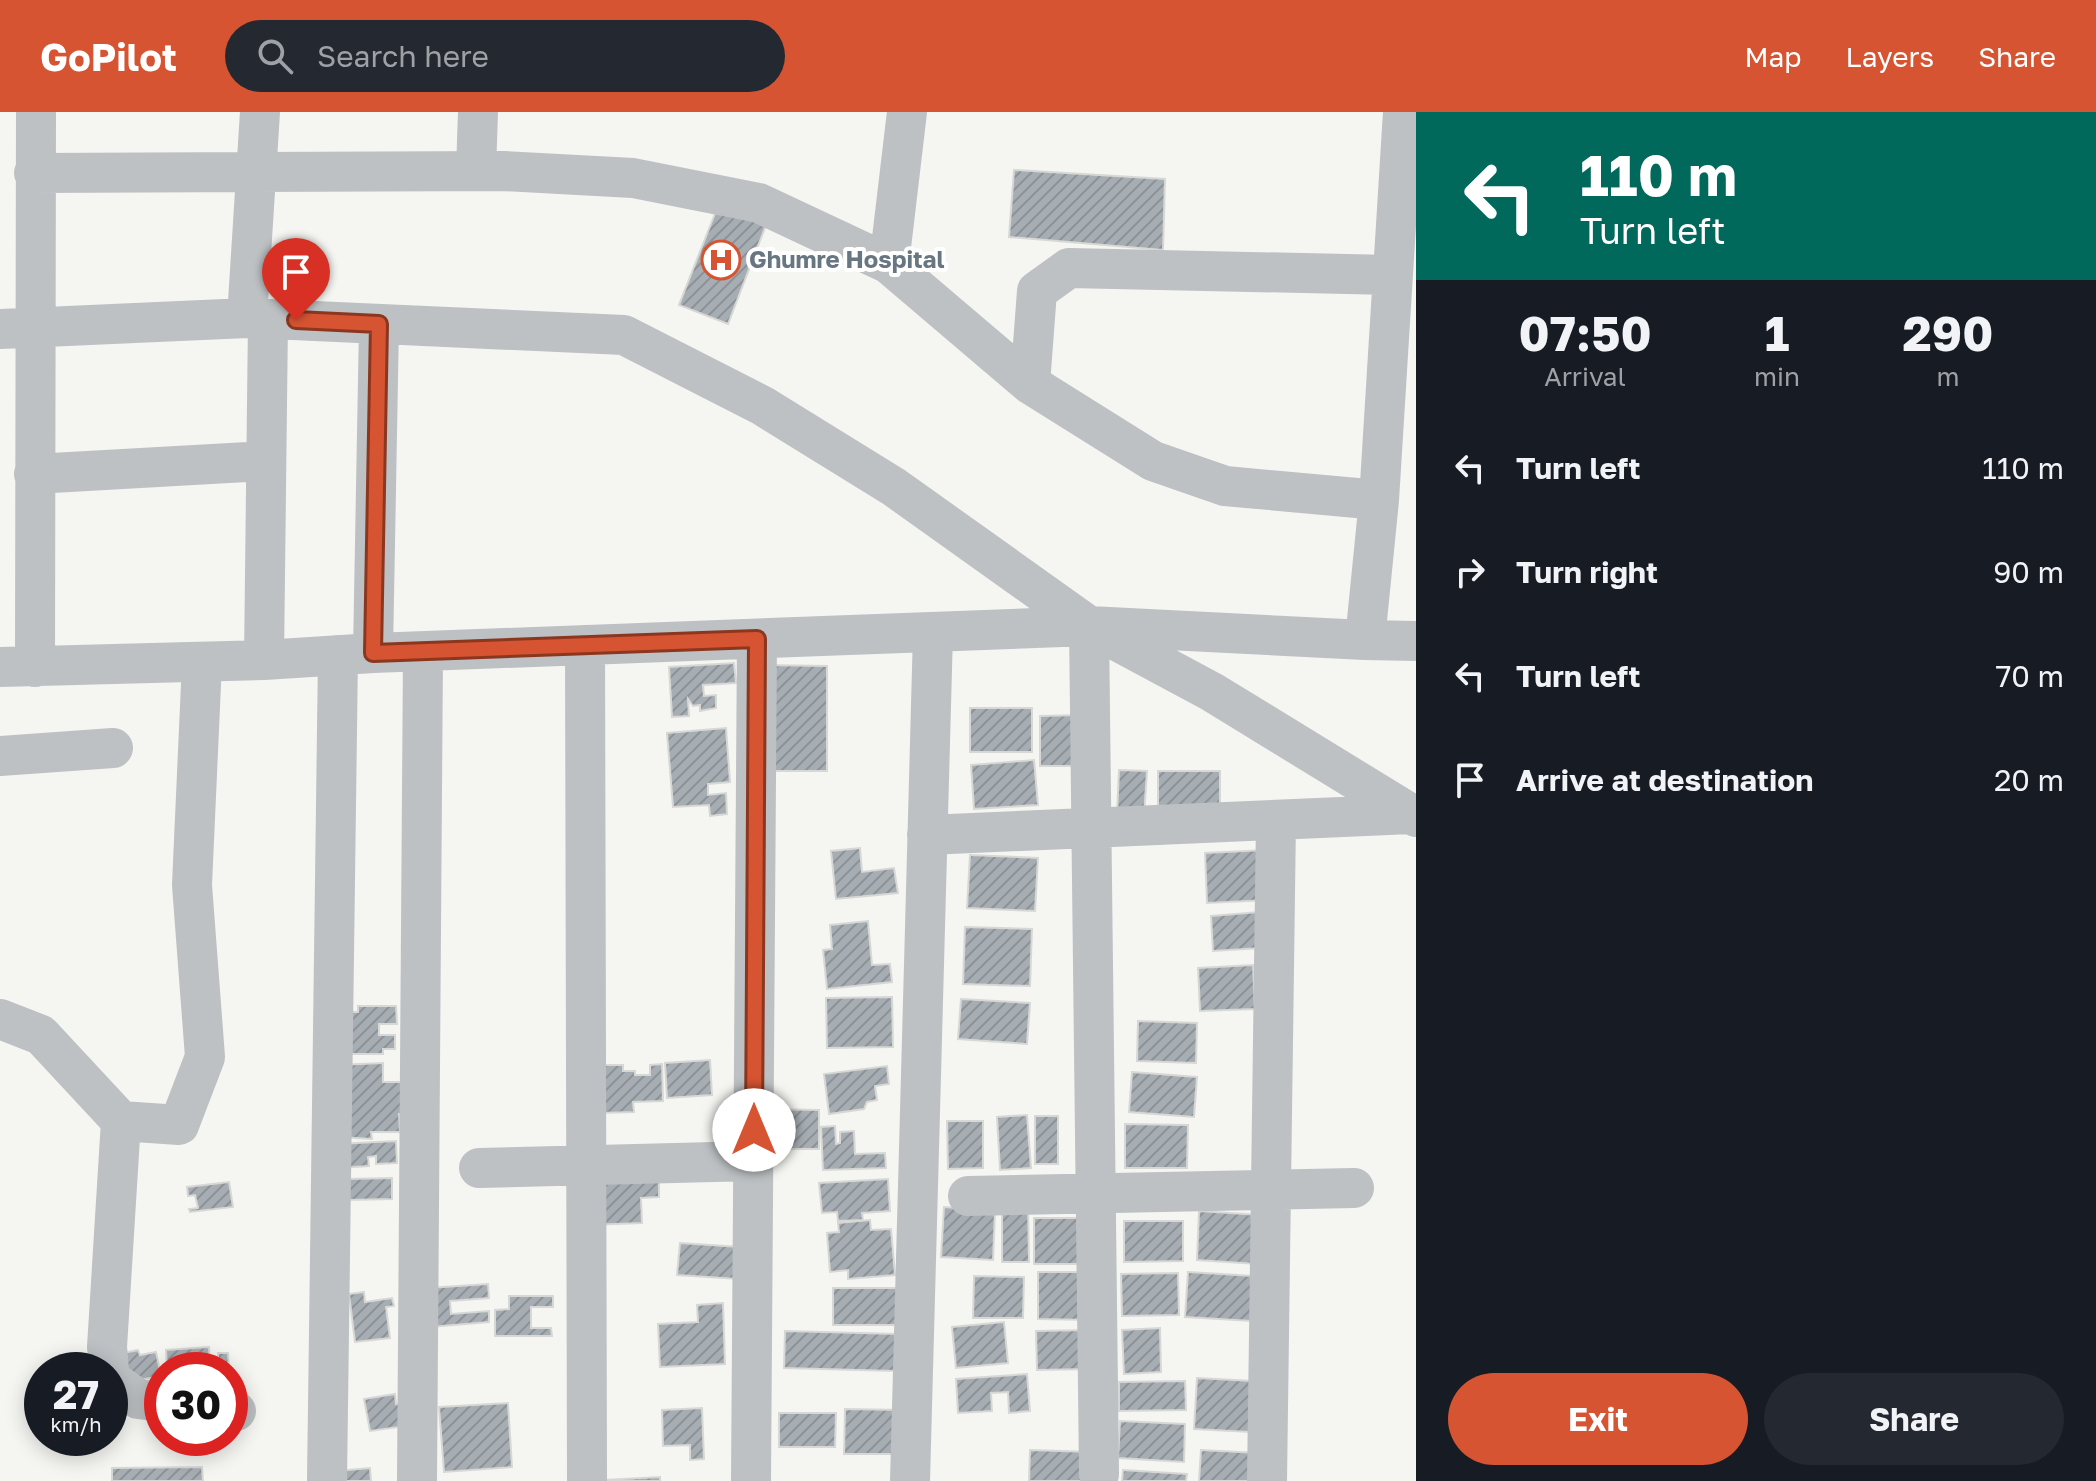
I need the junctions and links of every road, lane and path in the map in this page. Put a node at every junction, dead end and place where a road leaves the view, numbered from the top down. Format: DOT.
graph roads {
  1 [pos="36,112"];
  2 [pos="260,112"];
  3 [pos="478,112"];
  4 [pos="907,112"];
  5 [pos="1403,112"];
  6 [pos="476,171"];
  7 [pos="34,173"];
  8 [pos="255,174"];
  9 [pos="889,264"];
  10 [pos="1391,275"];
  11 [pos="258,318"];
  12 [pos="379,324"];
  13 [pos="17,328"];
  14 [pos="1030,384"];
  15 [pos="266,461"];
  16 [pos="34,474"];
  17 [pos="1379,500"];
  18 [pos="1089,626"];
  19 [pos="933,632"];
  20 [pos="757,639"];
  21 [pos="1365,640"];
  22 [pos="1416,641"];
  23 [pos="585,645"];
  24 [pos="423,652"];
  25 [pos="356,654"];
  26 [pos="264,660"];
  27 [pos="202,662"];
  28 [pos="17,667"];
  29 [pos="113,748"];
  30 [pos="0,756"];
  31 [pos="1414,816"];
  32 [pos="1276,820"];
  33 [pos="1092,828"];
  34 [pos="927,835"];
  35 [pos="0,1019"];
  36 [pos="121,1121"];
  37 [pos="753,1161"];
  38 [pos="586,1166"];
  39 [pos="479,1168"];
  40 [pos="1354,1188"];
  41 [pos="1271,1190"];
  42 [pos="1096,1193"];
  43 [pos="968,1196"];
  44 [pos="107,1352"];
  45 [pos="1099,1474"];
  46 [pos="327,1481"];
  47 [pos="417,1481"];
  48 [pos="587,1481"];
  49 [pos="751,1481"];
  50 [pos="910,1481"];
  51 [pos="1267,1481"];
  1 -- 7 [label="street"];
  2 -- 8 [label="street"];
  3 -- 6 [label="street"];
  4 -- 9 [label="street"];
  5 -- 10 [label="street"];
  6 -- 8 [label="street"];
  6 -- 9 [label="street"];
  7 -- 8 [label="street"];
  7 -- 13 [label="street"];
  8 -- 11 [label="street"];
  9 -- 14 [label="street"];
  10 -- 14 [label="street"];
  10 -- 17 [label="street"];
  11 -- 12 [label="street"];
  11 -- 13 [label="street"];
  11 -- 15 [label="street"];
  12 -- 18 [label="street"];
  12 -- 25 [label="street"];
  13 -- 16 [label="street"];
  14 -- 17 [label="street"];
  15 -- 16 [label="street"];
  15 -- 26 [label="street"];
  16 -- 28 [label="street"];
  17 -- 21 [label="street"];
  18 -- 19 [label="street"];
  18 -- 21 [label="street"];
  18 -- 31 [label="street"];
  18 -- 33 [label="street"];
  19 -- 20 [label="street"];
  19 -- 34 [label="street"];
  20 -- 23 [label="street"];
  20 -- 37 [label="street"];
  21 -- 22 [label="street"];
  23 -- 24 [label="street"];
  23 -- 38 [label="street"];
  24 -- 25 [label="street"];
  24 -- 47 [label="street"];
  25 -- 26 [label="street"];
  25 -- 46 [label="street"];
  26 -- 27 [label="street"];
  27 -- 28 [label="street"];
  27 -- 36 [label="street"];
  29 -- 30 [label="street"];
  31 -- 32 [label="street"];
  32 -- 33 [label="street"];
  32 -- 41 [label="street"];
  33 -- 34 [label="street"];
  33 -- 42 [label="street"];
  34 -- 50 [label="street"];
  35 -- 36 [label="street"];
  36 -- 44 [label="street"];
  37 -- 38 [label="street"];
  37 -- 49 [label="street"];
  38 -- 39 [label="street"];
  38 -- 48 [label="street"];
  40 -- 41 [label="street"];
  41 -- 42 [label="street"];
  41 -- 51 [label="street"];
  42 -- 43 [label="street"];
  42 -- 45 [label="street"];
}
